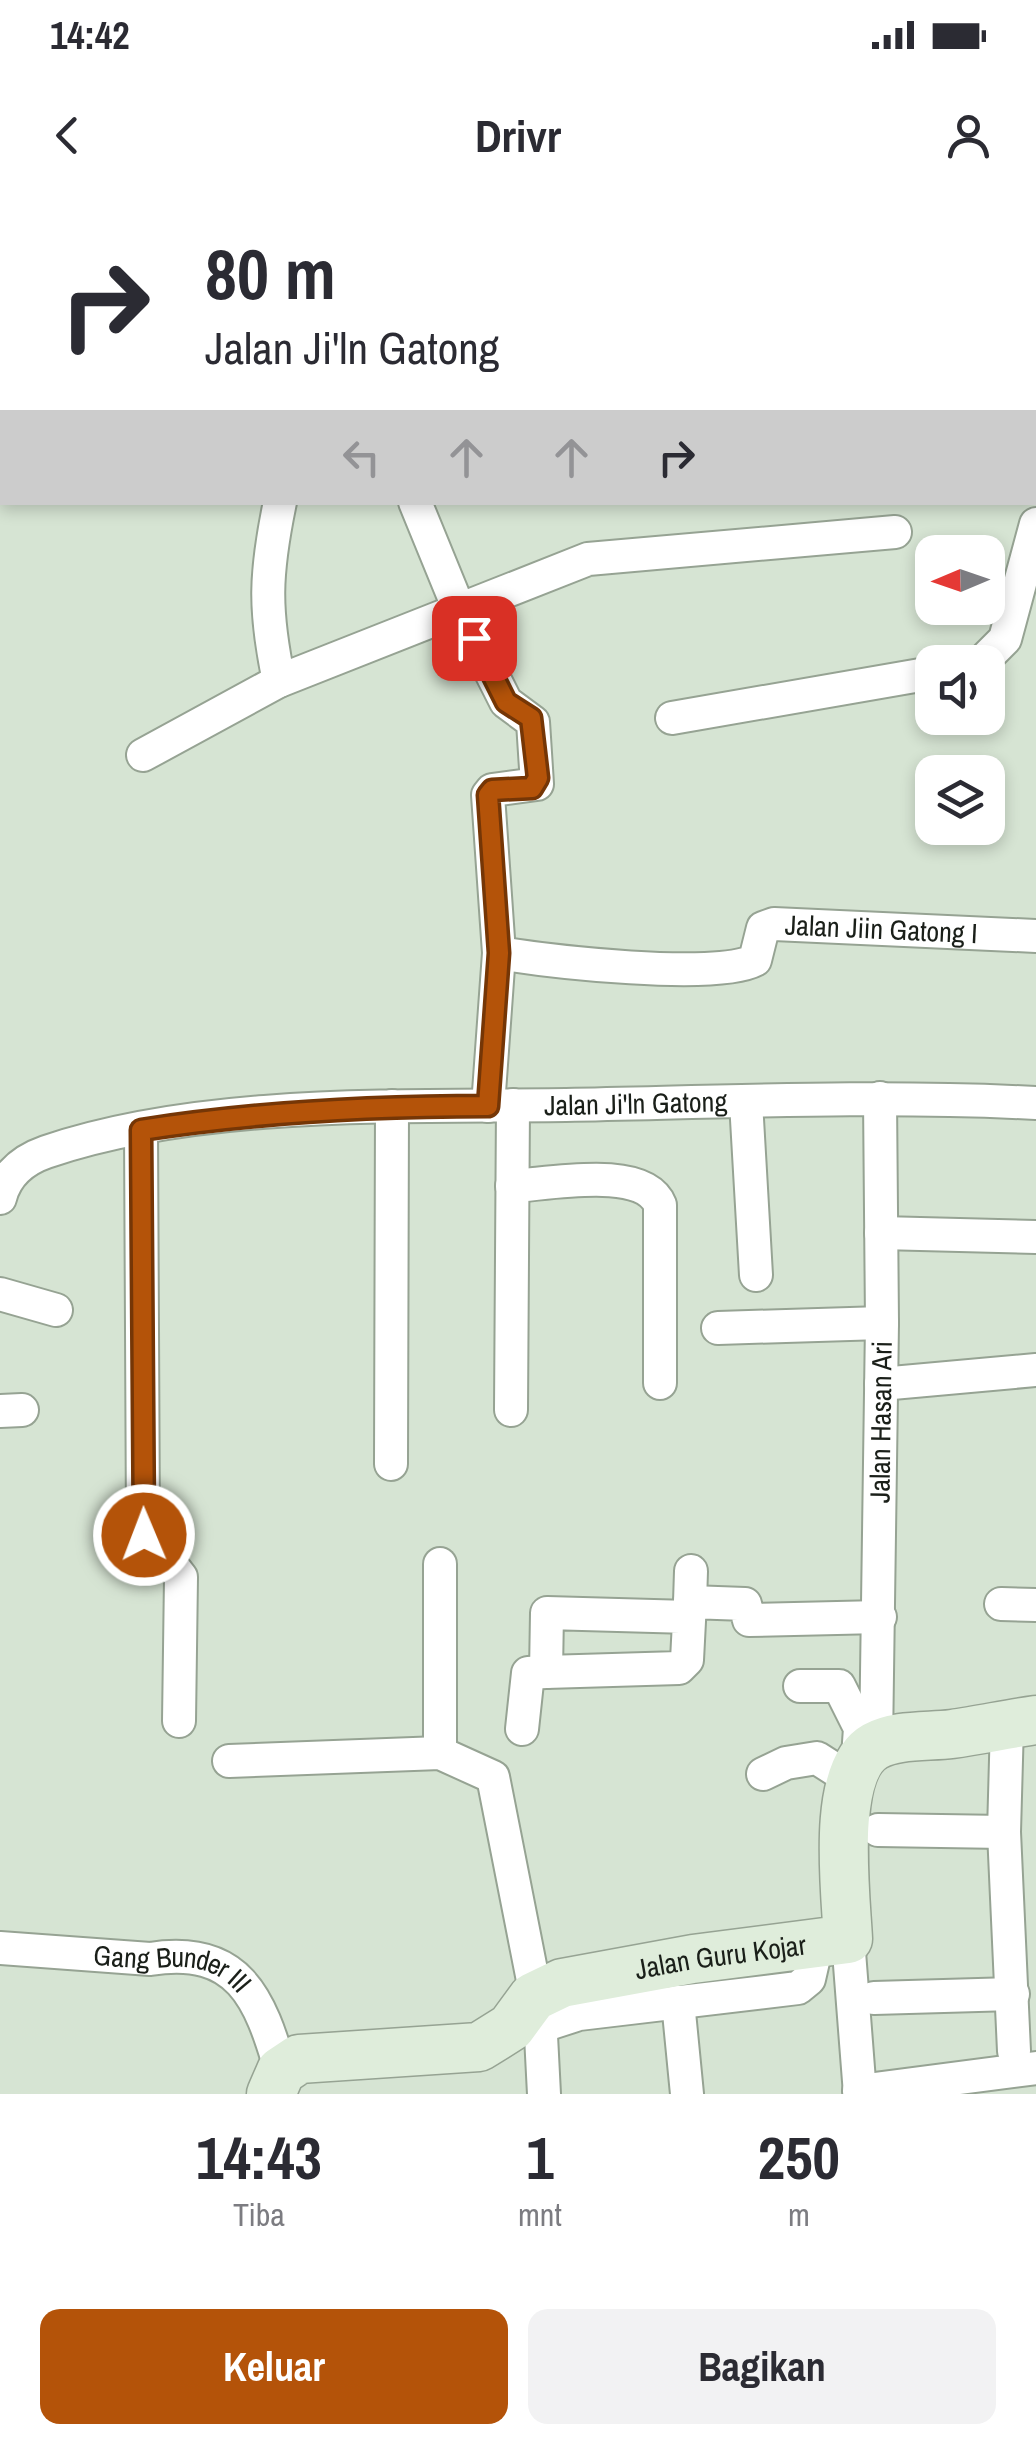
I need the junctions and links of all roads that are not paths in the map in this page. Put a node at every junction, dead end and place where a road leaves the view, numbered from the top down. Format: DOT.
graph roads {
  1 [pos="279,505"];
  2 [pos="416,505"];
  3 [pos="1036,524"];
  4 [pos="895,532"];
  5 [pos="458,607"];
  6 [pos="999,645"];
  7 [pos="915,676"];
  8 [pos="279,681"];
  9 [pos="672,718"];
  10 [pos="143,755"];
  11 [pos="1036,936"];
  12 [pos="499,953"];
  13 [pos="880,1098"];
  14 [pos="746,1102"];
  15 [pos="1036,1104"];
  16 [pos="500,1105"];
  17 [pos="392,1106"];
  18 [pos="141,1130"];
  19 [pos="9,1163"];
  20 [pos="512,1186"];
  21 [pos="0,1198"];
  22 [pos="881,1233"];
  23 [pos="1036,1237"];
  24 [pos="756,1275"];
  25 [pos="0,1294"];
  26 [pos="56,1310"];
  27 [pos="882,1323"];
  28 [pos="718,1328"];
  29 [pos="1036,1370"];
  30 [pos="660,1382"];
  31 [pos="881,1384"];
  32 [pos="510,1410"];
  33 [pos="391,1464"];
  34 [pos="440,1564"];
  35 [pos="690,1597"];
  36 [pos="1001,1604"];
  37 [pos="1036,1606"];
  38 [pos="880,1617"];
  39 [pos="546,1672"];
  40 [pos="800,1686"];
  41 [pos="179,1720"];
  42 [pos="1022,1722"];
  43 [pos="522,1730"];
  44 [pos="440,1753"];
  45 [pos="229,1761"];
  46 [pos="862,1764"];
  47 [pos="762,1774"];
  48 [pos="878,1830"];
  49 [pos="1004,1832"];
  50 [pos="832,1942"];
  51 [pos="0,1948"];
  52 [pos="1013,1994"];
  53 [pos="874,1998"];
  54 [pos="678,2002"];
  55 [pos="537,2011"];
  56 [pos="1025,2059"];
  57 [pos="276,2083"];
  58 [pos="860,2093"];
  59 [pos="544,2094"];
  60 [pos="687,2094"];
  1 -- 8 [label="street"];
  2 -- 5 [label="street"];
  3 -- 6 [label="street"];
  4 -- 5 [label="street"];
  5 -- 8 [label="street"];
  5 -- 12 [label="street"];
  7 -- 9 [label="street"];
  8 -- 10 [label="street"];
  11 -- 12 [label="street, Jalan Jiin Gatong I"];
  12 -- 16 [label="street"];
  13 -- 14 [label="street, Jalan Ji'ln Gatong"];
  13 -- 15 [label="street, Jalan Ji'ln Gatong"];
  13 -- 22 [label="street, Jalan Hasan Ari"];
  14 -- 16 [label="street, Jalan Ji'ln Gatong"];
  14 -- 24 [label="street"];
  16 -- 17 [label="street, Jalan Ji'ln Gatong"];
  16 -- 20 [label="street"];
  17 -- 18 [label="street, Jalan Ji'ln Gatong"];
  17 -- 33 [label="street"];
  18 -- 19 [label="street, Jalan Ji'ln Gatong"];
  18 -- 41 [label="street"];
  19 -- 21 [label="street, Jalan Ji'ln Gatong"];
  20 -- 30 [label="street"];
  20 -- 32 [label="street"];
  22 -- 23 [label="street"];
  22 -- 27 [label="street, Jalan Hasan Ari"];
  25 -- 26 [label="street"];
  27 -- 28 [label="street"];
  27 -- 31 [label="street, Jalan Hasan Ari"];
  29 -- 31 [label="street"];
  31 -- 38 [label="street, Jalan Hasan Ari"];
  34 -- 44 [label="street"];
  35 -- 38 [label="street"];
  35 -- 39 [label="street"];
  35 -- 39 [label="street"];
  36 -- 37 [label="street"];
  38 -- 46 [label="street, Jalan Hasan Ari"];
  39 -- 43 [label="street"];
  40 -- 46 [label="street"];
  42 -- 46 [label="street"];
  42 -- 49 [label="street"];
  44 -- 45 [label="street"];
  44 -- 55 [label="street"];
  46 -- 47 [label="street"];
  46 -- 50 [label="street"];
  48 -- 49 [label="street"];
  49 -- 52 [label="street"];
  50 -- 54 [label="street"];
  50 -- 55 [label="street, Jalan Guru Kojar"];
  50 -- 58 [label="street"];
  51 -- 57 [label="street, Gang Bunder III"];
  52 -- 53 [label="street"];
  52 -- 56 [label="street"];
  54 -- 55 [label="street"];
  54 -- 60 [label="street"];
  55 -- 57 [label="street, Jalan Guru Kojar"];
  55 -- 59 [label="street"];
  56 -- 58 [label="street"];
}
